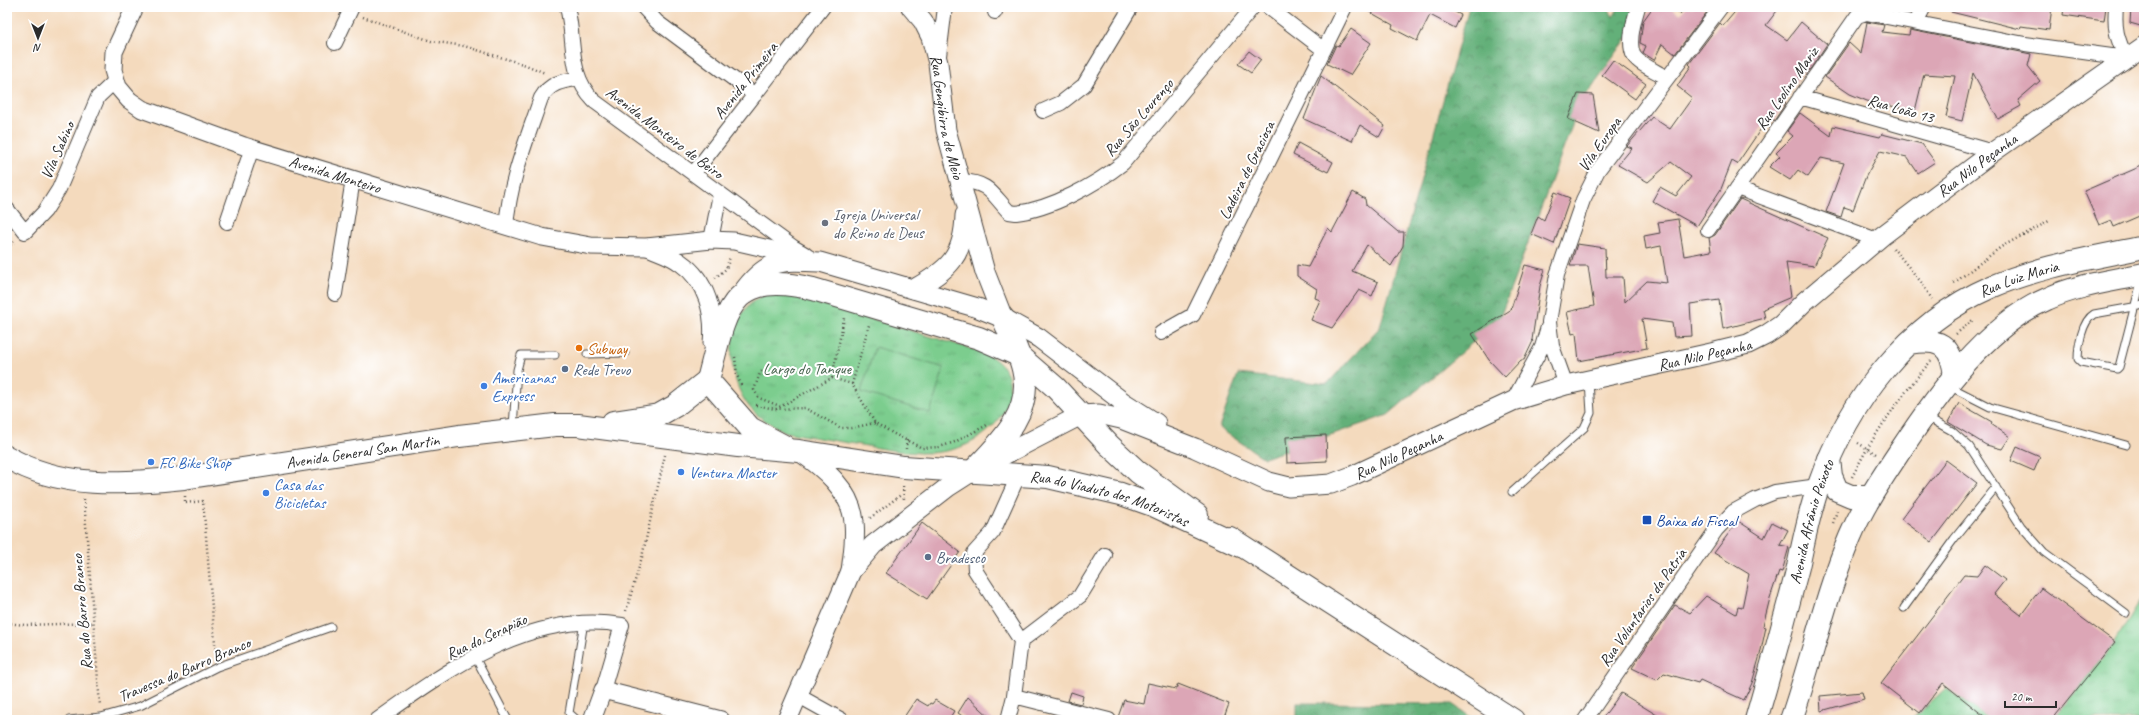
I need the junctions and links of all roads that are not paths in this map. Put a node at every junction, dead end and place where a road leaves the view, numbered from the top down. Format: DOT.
graph roads {
  1 [pos="135,7"];
  2 [pos="567,7"];
  3 [pos="643,7"];
  4 [pos="823,7"];
  5 [pos="912,7"];
  6 [pos="945,7"];
  7 [pos="1131,7"];
  8 [pos="1253,7"];
  9 [pos="1268,7"];
  10 [pos="1345,7"];
  11 [pos="1638,7"];
  12 [pos="1721,7"];
  13 [pos="1924,7"];
  14 [pos="2116,7"];
  15 [pos="351,9"];
  16 [pos="1916,22"];
  17 [pos="335,43"];
  18 [pos="2144,46"];
  19 [pos="1324,50"];
  20 [pos="2126,58"];
  21 [pos="938,63"];
  22 [pos="1667,78"];
  23 [pos="116,80"];
  24 [pos="571,80"];
  25 [pos="755,95"];
  26 [pos="1800,97"];
  27 [pos="1043,111"];
  28 [pos="252,148"];
  29 [pos="1993,152"];
  30 [pos="693,174"];
  31 [pos="353,179"];
  32 [pos="961,181"];
  33 [pos="1737,188"];
  34 [pos="720,194"];
  35 [pos="966,202"];
  36 [pos="7,209"];
  37 [pos="227,222"];
  38 [pos="506,226"];
  39 [pos="1708,230"];
  40 [pos="1880,238"];
  41 [pos="711,240"];
  42 [pos="684,242"];
  43 [pos="647,247"];
  44 [pos="2144,247"];
  45 [pos="820,262"];
  46 [pos="952,262"];
  47 [pos="683,264"];
  48 [pos="985,272"];
  49 [pos="2144,274"];
  50 [pos="914,289"];
  51 [pos="742,293"];
  52 [pos="335,294"];
  53 [pos="2144,305"];
  54 [pos="2134,307"];
  55 [pos="1003,318"];
  56 [pos="1549,322"];
  57 [pos="1161,333"];
  58 [pos="1908,343"];
  59 [pos="587,354"];
  60 [pos="625,354"];
  61 [pos="555,355"];
  62 [pos="1018,355"];
  63 [pos="708,380"];
  64 [pos="1589,380"];
  65 [pos="1951,380"];
  66 [pos="1566,386"];
  67 [pos="1513,401"];
  68 [pos="1081,415"];
  69 [pos="1924,415"];
  70 [pos="578,425"];
  71 [pos="513,429"];
  72 [pos="2126,445"];
  73 [pos="1195,448"];
  74 [pos="799,451"];
  75 [pos="7,457"];
  76 [pos="1829,459"];
  77 [pos="972,471"];
  78 [pos="1019,474"];
  79 [pos="1818,486"];
  80 [pos="1996,487"];
  81 [pos="1512,492"];
  82 [pos="1870,496"];
  83 [pos="1241,546"];
  84 [pos="1105,555"];
  85 [pos="851,571"];
  86 [pos="1904,608"];
  87 [pos="2126,613"];
  88 [pos="584,622"];
  89 [pos="331,627"];
  90 [pos="1021,642"];
  91 [pos="475,657"];
  92 [pos="603,690"];
  93 [pos="797,695"];
  94 [pos="1014,696"];
  95 [pos="106,717"];
  96 [pos="69,720"];
  97 [pos="377,720"];
  98 [pos="508,720"];
  99 [pos="577,720"];
  100 [pos="592,720"];
  101 [pos="721,720"];
  102 [pos="787,720"];
  103 [pos="842,720"];
  104 [pos="1008,720"];
  105 [pos="1109,720"];
  106 [pos="1513,720"];
  107 [pos="1585,720"];
  108 [pos="1756,720"];
  109 [pos="1791,720"];
  1 -- 23 [label="street, Avenida Monteiro"];
  2 -- 24 [label="street"];
  3 -- 25 [label="street"];
  4 -- 25 [label="street, Avenida Primeira"];
  5 -- 21 [label="main road"];
  6 -- 21 [label="street, Rua Gengibirra de Meio"];
  7 -- 27 [label="street"];
  8 -- 32 [label="street, Rua São Lourenço"];
  9 -- 19 [label="street"];
  10 -- 19 [label="street, Ladeira de Graciosa"];
  11 -- 22 [label="street"];
  12 -- 22 [label="street, Vila Europa"];
  13 -- 16 [label="street"];
  14 -- 20 [label="street"];
  15 -- 17 [label="street"];
  16 -- 20 [label="street"];
  16 -- 26 [label="street, Rua Leolino Mariz"];
  18 -- 20 [label="main road, Rua Nilo Peçanha"];
  19 -- 57 [label="street, Ladeira de Graciosa"];
  20 -- 29 [label="main road, Rua Nilo Peçanha"];
  21 -- 32 [label="main road, Rua Gengibirra de Meio"];
  22 -- 56 [label="street, Vila Europa"];
  23 -- 28 [label="street, Avenida Monteiro"];
  23 -- 36 [label="street, Vila Sabino"];
  24 -- 30 [label="street, Avenida Monteiro de Beiro"];
  24 -- 38 [label="street"];
  25 -- 30 [label="street, Avenida Primeira"];
  26 -- 29 [label="street, Rua Loão 13"];
  26 -- 33 [label="street, Rua Leolino Mariz"];
  28 -- 31 [label="street, Avenida Monteiro"];
  28 -- 37 [label="street"];
  29 -- 40 [label="main road, Rua Nilo Peçanha"];
  30 -- 34 [label="street, Avenida Monteiro de Beiro"];
  31 -- 38 [label="street, Avenida Monteiro"];
  31 -- 52 [label="street"];
  32 -- 35 [label="main road, Rua Gengibirra de Meio"];
  33 -- 39 [label="street, Rua Leolino Mariz"];
  33 -- 40 [label="street"];
  34 -- 41 [label="street, Avenida Monteiro de Beiro"];
  34 -- 45 [label="street"];
  35 -- 46 [label="main road, Rua Gengibirra de Meio"];
  35 -- 48 [label="main road, Rua Gengibirra de Meio"];
  38 -- 43 [label="street, Avenida Monteiro"];
  40 -- 64 [label="main road, Rua Nilo Peçanha"];
  41 -- 42 [label="street"];
  41 -- 45 [label="street"];
  42 -- 43 [label="street"];
  42 -- 47 [label="street"];
  43 -- 47 [label="street"];
  44 -- 58 [label="main road, Rua Luiz Maria"];
  45 -- 50 [label="main road"];
  45 -- 51 [label="main road"];
  46 -- 48 [label="main road"];
  46 -- 50 [label="main road, Rua Gengibirra de Meio"];
  47 -- 63 [label="street"];
  48 -- 55 [label="main road, Rua Gengibirra de Meio"];
  49 -- 54 [label="lane"];
  49 -- 65 [label="main road, Rua Luiz Maria"];
  50 -- 55 [label="main road"];
  51 -- 62 [label="main road"];
  51 -- 63 [label="main road"];
  53 -- 54 [label="lane"];
  54 -- 54 [label="lane"];
  55 -- 62 [label="main road"];
  55 -- 73 [label="main road, Rua Nilo Peçanha"];
  56 -- 66 [label="street, Vila Europa"];
  56 -- 67 [label="street, Vila Europa"];
  58 -- 65 [label="main road"];
  58 -- 76 [label="main road, Avenida Afrânio Peixoto"];
  59 -- 60 [label="lane"];
  61 -- 71 [label="lane"];
  62 -- 68 [label="main road"];
  62 -- 77 [label="main road"];
  63 -- 70 [label="main road, Avenida General San Martin"];
  63 -- 74 [label="main road"];
  64 -- 66 [label="main road, Rua Nilo Peçanha"];
  64 -- 81 [label="lane"];
  65 -- 69 [label="main road"];
  65 -- 72 [label="lane"];
  66 -- 67 [label="main road, Rua Nilo Peçanha"];
  67 -- 73 [label="main road, Rua Nilo Peçanha"];
  68 -- 73 [label="main road, Rua Nilo Peçanha"];
  68 -- 77 [label="main road"];
  68 -- 83 [label="main road, Rua do Viaduto dos Motoristas"];
  69 -- 80 [label="lane"];
  69 -- 82 [label="main road"];
  70 -- 71 [label="main road, Avenida General San Martin"];
  70 -- 74 [label="main road, Avenida General San Martin"];
  71 -- 75 [label="main road, Avenida General San Martin"];
  74 -- 77 [label="main road"];
  74 -- 85 [label="main road"];
  76 -- 79 [label="main road, Avenida Afrânio Peixoto"];
  76 -- 82 [label="main road"];
  77 -- 78 [label="main road, Rua do Viaduto dos Motoristas"];
  77 -- 85 [label="main road"];
  78 -- 83 [label="main road, Rua do Viaduto dos Motoristas"];
  78 -- 90 [label="street"];
  79 -- 107 [label="street, Rua Voluntarios da Patría"];
  79 -- 108 [label="main road, Avenida Afrânio Peixoto"];
  80 -- 86 [label="lane"];
  80 -- 87 [label="lane"];
  82 -- 109 [label="main road"];
  83 -- 106 [label="main road, Rua do Viaduto dos Motoristas"];
  84 -- 90 [label="street"];
  85 -- 93 [label="main road"];
  88 -- 91 [label="street, Rua do Serapião"];
  88 -- 92 [label="street, Rua do Serapião"];
  88 -- 99 [label="lane"];
  89 -- 95 [label="lane, Travessa do Barro Branco"];
  90 -- 94 [label="street"];
  91 -- 97 [label="street, Rua do Serapião"];
  91 -- 98 [label="lane"];
  92 -- 100 [label="street"];
  92 -- 101 [label="street"];
  93 -- 102 [label="main road"];
  93 -- 103 [label="street"];
  94 -- 104 [label="street"];
  94 -- 105 [label="street"];
  95 -- 96 [label="lane, Travessa do Barro Branco"];
}
